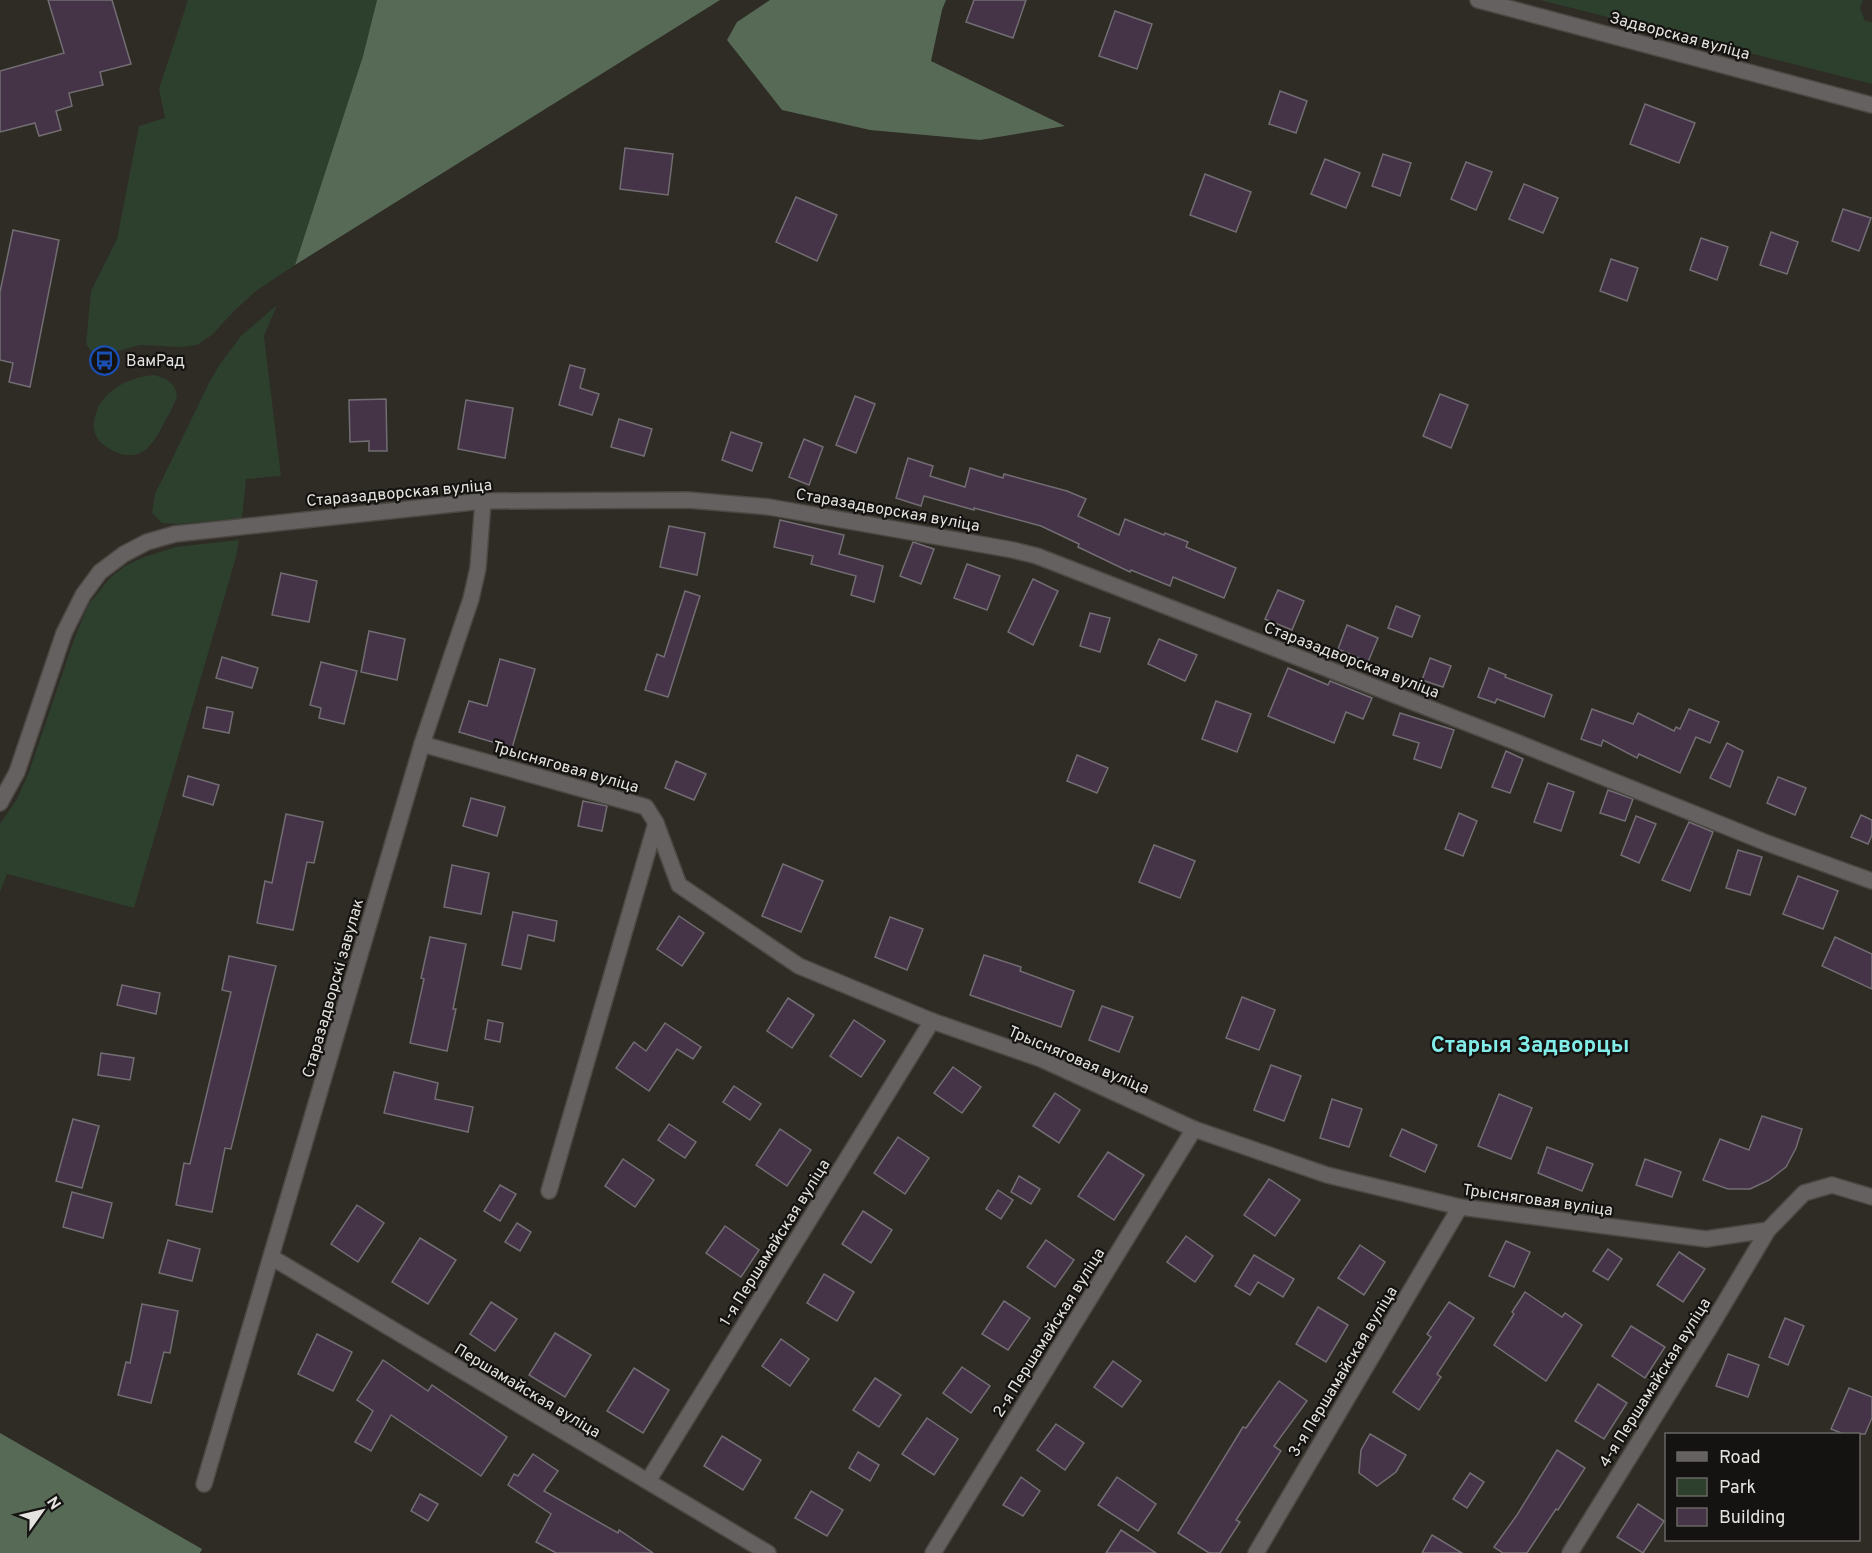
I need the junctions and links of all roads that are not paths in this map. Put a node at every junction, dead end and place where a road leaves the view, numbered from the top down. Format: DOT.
graph roads {
  1 [pos="1478,0"];
  2 [pos="1872,105"];
  3 [pos="483,501"];
  4 [pos="422,744"];
  5 [pos="0,803"];
  6 [pos="656,823"];
  7 [pos="1872,881"];
  8 [pos="932,1021"];
  9 [pos="1194,1129"];
  10 [pos="549,1191"];
  11 [pos="1872,1197"];
  12 [pos="1460,1207"];
  13 [pos="1768,1230"];
  14 [pos="271,1257"];
  15 [pos="648,1481"];
  16 [pos="204,1484"];
  17 [pos="768,1553"];
  18 [pos="933,1553"];
  19 [pos="1256,1553"];
  20 [pos="1570,1553"];
  1 -- 2 [label="street, Задворская вуліца"];
  3 -- 4 [label="street, Старазадворскі завулак"];
  3 -- 5 [label="street, Старазадворская вуліца"];
  3 -- 7 [label="street, Старазадворская вуліца"];
  4 -- 6 [label="street, Трысняговая вуліца"];
  4 -- 14 [label="street, Старазадворскі завулак"];
  6 -- 8 [label="street, Трысняговая вуліца"];
  6 -- 10 [label="street"];
  8 -- 9 [label="street, Трысняговая вуліца"];
  8 -- 15 [label="street, 1-я Першамайская вуліца"];
  9 -- 12 [label="street, Трысняговая вуліца"];
  9 -- 18 [label="street, 2-я Першамайская вуліца"];
  11 -- 13 [label="street, 4-я Першамайская вуліца"];
  12 -- 13 [label="street, Трысняговая вуліца"];
  12 -- 19 [label="street, 3-я Першамайская вуліца"];
  13 -- 20 [label="street, 4-я Першамайская вуліца"];
  14 -- 15 [label="street, Першамайская вуліца"];
  14 -- 16 [label="street, Старазадворскі завулак"];
  15 -- 17 [label="street, Першамайская вуліца"];
}
